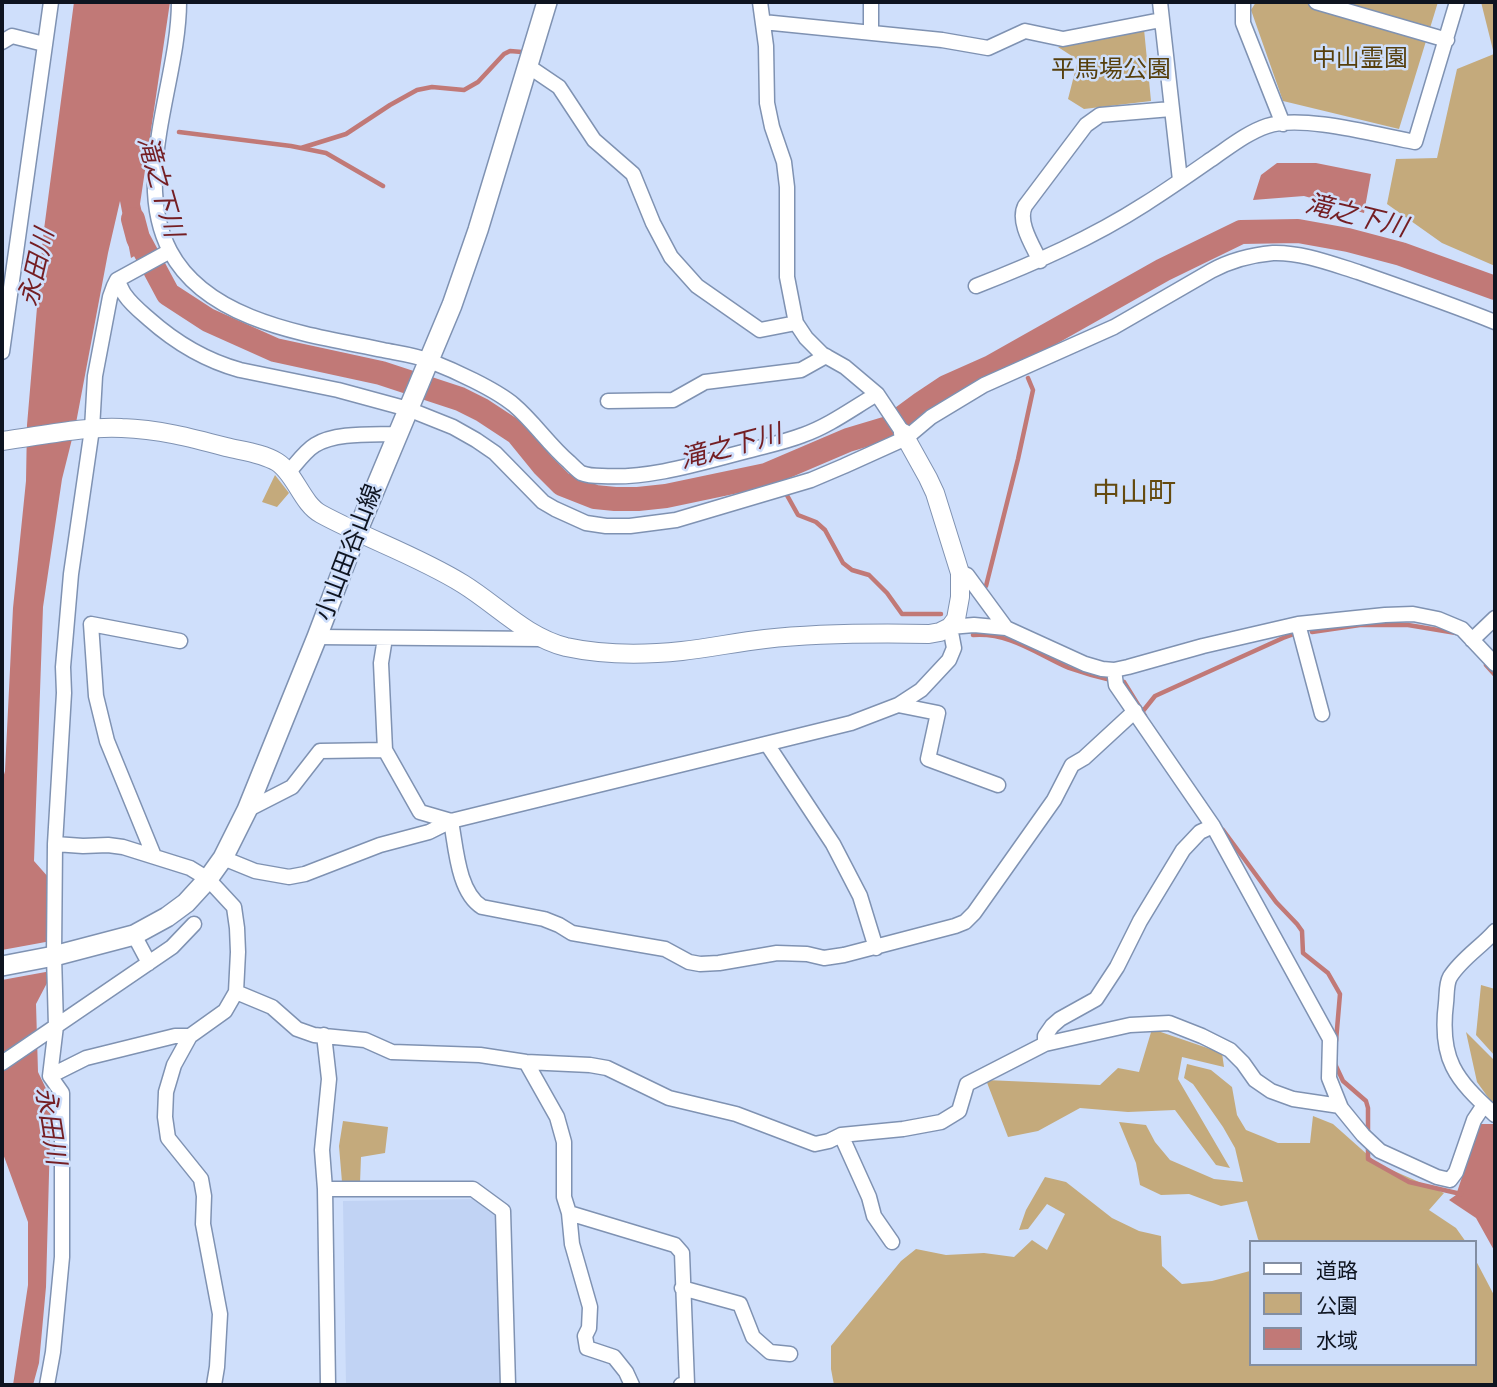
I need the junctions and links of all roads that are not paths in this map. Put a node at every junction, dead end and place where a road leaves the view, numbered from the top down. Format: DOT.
graph roads {
  1 [pos="51,2"];
  2 [pos="179,2"];
  3 [pos="547,2"];
  4 [pos="760,2"];
  5 [pos="871,2"];
  6 [pos="1160,2"];
  7 [pos="1242,2"];
  8 [pos="1316,2"];
  9 [pos="1457,2"];
  10 [pos="1161,20"];
  11 [pos="763,22"];
  12 [pos="871,33"];
  13 [pos="1447,40"];
  14 [pos="2,42"];
  15 [pos="44,44"];
  16 [pos="528,66"];
  17 [pos="1171,108"];
  18 [pos="1283,124"];
  19 [pos="1180,180"];
  20 [pos="170,251"];
  21 [pos="1040,261"];
  22 [pos="117,281"];
  23 [pos="976,286"];
  24 [pos="1495,322"];
  25 [pos="796,323"];
  26 [pos="2,352"];
  27 [pos="826,356"];
  28 [pos="427,363"];
  29 [pos="880,398"];
  30 [pos="608,401"];
  31 [pos="409,406"];
  32 [pos="92,429"];
  33 [pos="397,434"];
  34 [pos="905,435"];
  35 [pos="2,441"];
  36 [pos="288,473"];
  37 [pos="357,532"];
  38 [pos="960,573"];
  39 [pos="1495,618"];
  40 [pos="1298,624"];
  41 [pos="950,627"];
  42 [pos="1006,628"];
  43 [pos="317,637"];
  44 [pos="385,638"];
  45 [pos="542,639"];
  46 [pos="1472,639"];
  47 [pos="180,641"];
  48 [pos="1495,664"];
  49 [pos="1114,677"];
  50 [pos="898,705"];
  51 [pos="1135,711"];
  52 [pos="1322,714"];
  53 [pos="768,744"];
  54 [pos="385,750"];
  55 [pos="998,785"];
  56 [pos="247,810"];
  57 [pos="451,821"];
  58 [pos="1213,826"];
  59 [pos="55,844"];
  60 [pos="154,856"];
  61 [pos="223,858"];
  62 [pos="208,879"];
  63 [pos="194,924"];
  64 [pos="1495,931"];
  65 [pos="135,935"];
  66 [pos="876,948"];
  67 [pos="54,956"];
  68 [pos="149,963"];
  69 [pos="2,966"];
  70 [pos="236,992"];
  71 [pos="56,1026"];
  72 [pos="324,1035"];
  73 [pos="190,1036"];
  74 [pos="1045,1044"];
  75 [pos="526,1062"];
  76 [pos="2,1063"];
  77 [pos="50,1076"];
  78 [pos="1340,1105"];
  79 [pos="1490,1110"];
  80 [pos="841,1135"];
  81 [pos="325,1189"];
  82 [pos="569,1213"];
  83 [pos="892,1242"];
  84 [pos="682,1288"];
  85 [pos="790,1354"];
  86 [pos="47,1385"];
  87 [pos="214,1385"];
  88 [pos="328,1385"];
  89 [pos="508,1385"];
  90 [pos="632,1385"];
  91 [pos="681,1385"];
  1 -- 15 [label="street"];
  2 -- 20 [label="street"];
  3 -- 16 [label="main road, 小山田谷山線"];
  4 -- 11 [label="street"];
  5 -- 12 [label="street"];
  6 -- 10 [label="street"];
  7 -- 18 [label="street"];
  8 -- 13 [label="street"];
  9 -- 13 [label="street"];
  10 -- 12 [label="street"];
  10 -- 17 [label="street"];
  11 -- 12 [label="street"];
  11 -- 25 [label="street"];
  13 -- 18 [label="street"];
  14 -- 15 [label="street"];
  15 -- 26 [label="street"];
  16 -- 25 [label="street"];
  16 -- 28 [label="main road, 小山田谷山線"];
  17 -- 19 [label="street"];
  17 -- 21 [label="street"];
  18 -- 19 [label="street"];
  19 -- 21 [label="street"];
  20 -- 22 [label="street"];
  20 -- 28 [label="street"];
  21 -- 23 [label="street"];
  22 -- 31 [label="street"];
  22 -- 32 [label="street"];
  24 -- 34 [label="street"];
  25 -- 27 [label="street"];
  27 -- 29 [label="street"];
  27 -- 30 [label="street"];
  28 -- 29 [label="street"];
  28 -- 31 [label="main road, 小山田谷山線"];
  29 -- 34 [label="street"];
  31 -- 33 [label="main road, 小山田谷山線"];
  31 -- 34 [label="street"];
  32 -- 35 [label="street"];
  32 -- 36 [label="street"];
  32 -- 59 [label="street"];
  33 -- 36 [label="street"];
  33 -- 37 [label="main road, 小山田谷山線"];
  34 -- 38 [label="street"];
  36 -- 37 [label="street"];
  37 -- 43 [label="main road, 小山田谷山線"];
  37 -- 45 [label="street"];
  38 -- 41 [label="street"];
  38 -- 42 [label="street"];
  39 -- 46 [label="street"];
  40 -- 46 [label="street"];
  40 -- 49 [label="street"];
  40 -- 52 [label="street"];
  41 -- 42 [label="street"];
  41 -- 45 [label="street"];
  41 -- 50 [label="street"];
  42 -- 49 [label="street"];
  43 -- 44 [label="street"];
  43 -- 56 [label="main road, 小山田谷山線"];
  44 -- 45 [label="street"];
  44 -- 54 [label="street"];
  46 -- 48 [label="street"];
  47 -- 60 [label="street"];
  49 -- 51 [label="street"];
  50 -- 53 [label="street"];
  50 -- 55 [label="street"];
  51 -- 58 [label="street"];
  51 -- 66 [label="street"];
  53 -- 57 [label="street"];
  53 -- 66 [label="street"];
  54 -- 56 [label="street"];
  54 -- 57 [label="street"];
  56 -- 61 [label="main road, 小山田谷山線"];
  57 -- 61 [label="street"];
  57 -- 66 [label="street"];
  58 -- 74 [label="street"];
  58 -- 78 [label="street"];
  59 -- 60 [label="street"];
  59 -- 67 [label="street"];
  60 -- 62 [label="street"];
  61 -- 62 [label="main road, 小山田谷山線"];
  62 -- 65 [label="main road, 小山田谷山線"];
  62 -- 70 [label="street"];
  63 -- 68 [label="street"];
  64 -- 79 [label="street"];
  65 -- 67 [label="main road, 小山田谷山線"];
  65 -- 68 [label="street"];
  67 -- 69 [label="main road, 小山田谷山線"];
  67 -- 71 [label="street"];
  68 -- 71 [label="street"];
  70 -- 72 [label="street"];
  70 -- 73 [label="street"];
  71 -- 76 [label="street"];
  71 -- 77 [label="street"];
  72 -- 75 [label="street"];
  72 -- 81 [label="street"];
  73 -- 77 [label="street"];
  73 -- 87 [label="street"];
  74 -- 78 [label="street"];
  74 -- 80 [label="street"];
  75 -- 80 [label="street"];
  75 -- 82 [label="street"];
  77 -- 86 [label="street"];
  78 -- 79 [label="street"];
  80 -- 83 [label="street"];
  81 -- 88 [label="street"];
  81 -- 89 [label="street"];
  82 -- 84 [label="street"];
  82 -- 90 [label="street"];
  84 -- 85 [label="street"];
  84 -- 91 [label="street"];
}
